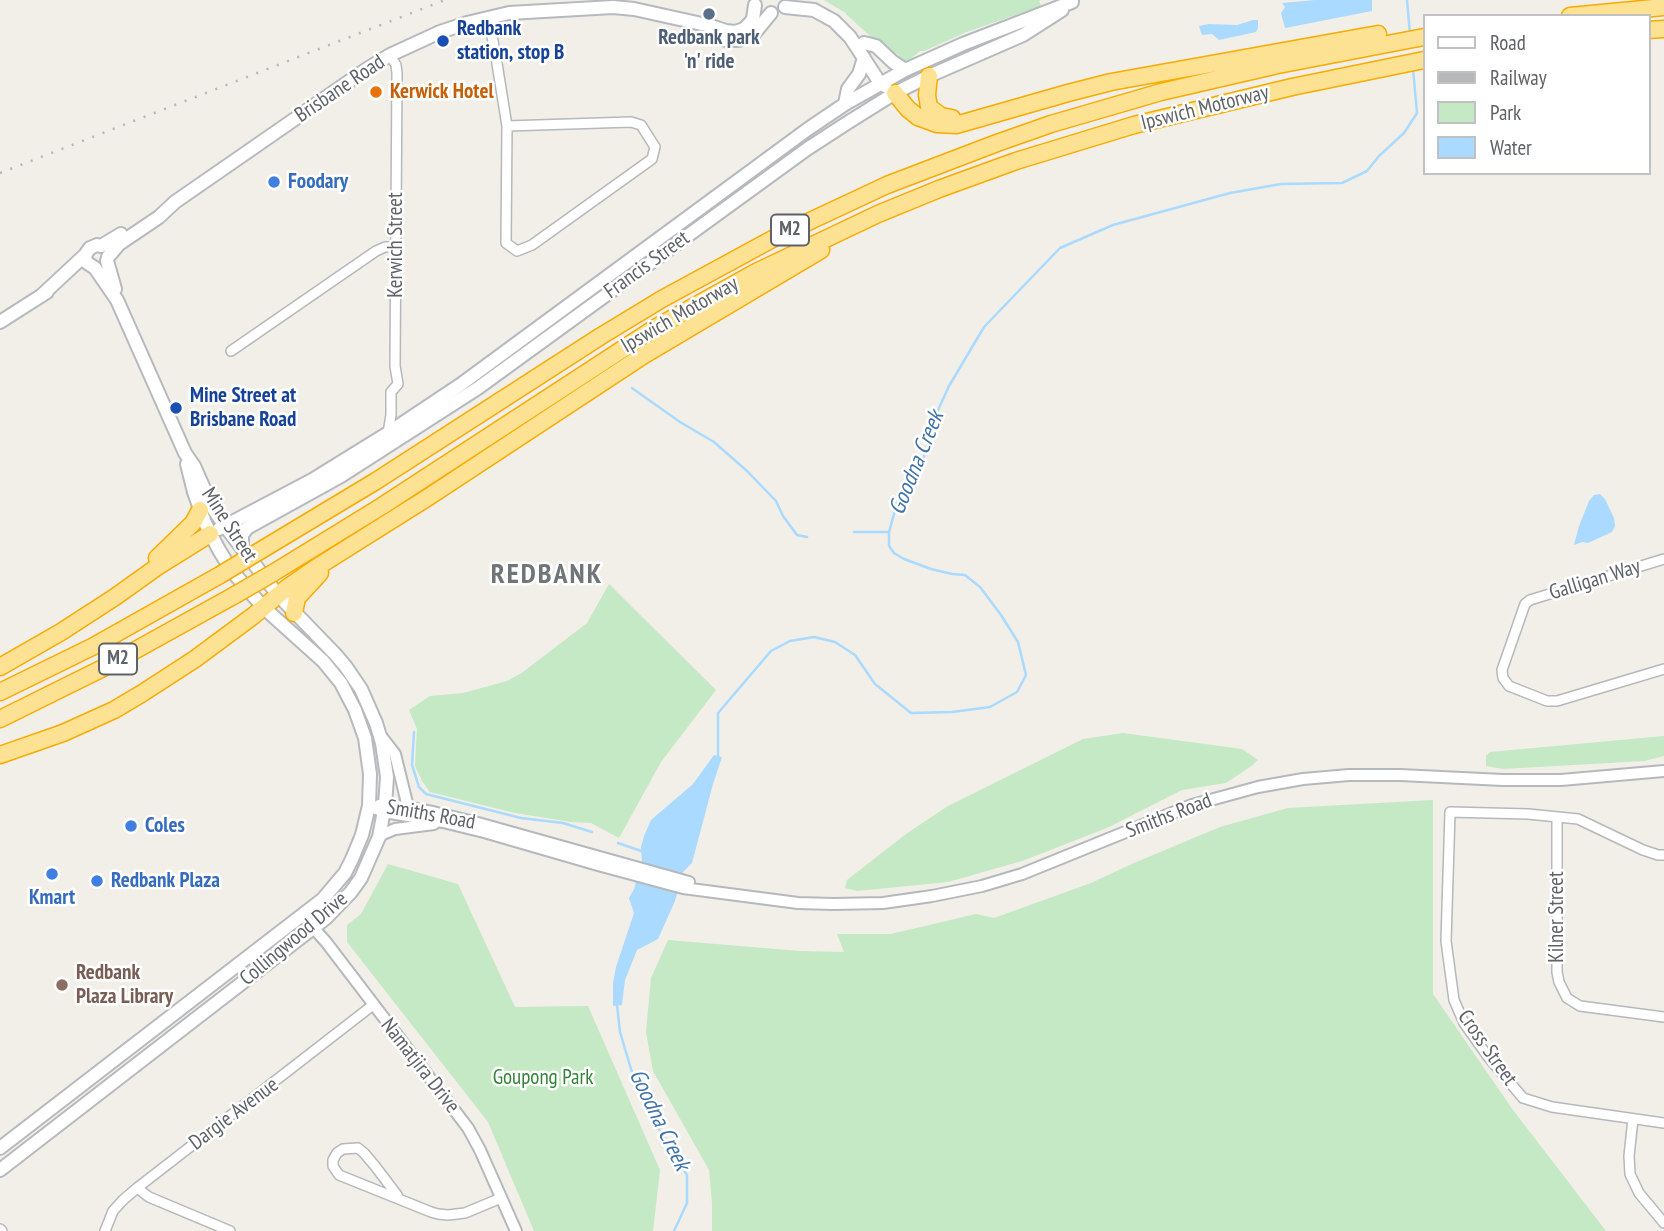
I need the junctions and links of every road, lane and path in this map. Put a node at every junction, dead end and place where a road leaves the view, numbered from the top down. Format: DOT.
graph roads {
  1 [pos="810,0"];
  2 [pos="1074,1"];
  3 [pos="754,2"];
  4 [pos="787,3"];
  5 [pos="1664,7"];
  6 [pos="771,13"];
  7 [pos="1591,14"];
  8 [pos="488,17"];
  9 [pos="689,22"];
  10 [pos="1422,28"];
  11 [pos="1422,37"];
  12 [pos="1382,39"];
  13 [pos="864,43"];
  14 [pos="390,55"];
  15 [pos="864,58"];
  16 [pos="1422,60"];
  17 [pos="905,70"];
  18 [pos="929,76"];
  19 [pos="888,85"];
  20 [pos="845,104"];
  21 [pos="996,113"];
  22 [pos="507,126"];
  23 [pos="833,234"];
  24 [pos="396,247"];
  25 [pos="85,255"];
  26 [pos="105,255"];
  27 [pos="93,268"];
  28 [pos="41,296"];
  29 [pos="117,300"];
  30 [pos="0,322"];
  31 [pos="231,351"];
  32 [pos="388,433"];
  33 [pos="186,453"];
  34 [pos="200,510"];
  35 [pos="225,526"];
  36 [pos="210,534"];
  37 [pos="242,548"];
  38 [pos="329,559"];
  39 [pos="1664,559"];
  40 [pos="157,567"];
  41 [pos="278,595"];
  42 [pos="263,607"];
  43 [pos="295,613"];
  44 [pos="0,667"];
  45 [pos="1664,669"];
  46 [pos="0,692"];
  47 [pos="0,719"];
  48 [pos="380,733"];
  49 [pos="0,755"];
  50 [pos="1664,768"];
  51 [pos="369,806"];
  52 [pos="385,809"];
  53 [pos="414,809"];
  54 [pos="1557,817"];
  55 [pos="443,822"];
  56 [pos="379,837"];
  57 [pos="1664,855"];
  58 [pos="632,870"];
  59 [pos="303,915"];
  60 [pos="314,928"];
  61 [pos="373,1005"];
  62 [pos="1664,1017"];
  63 [pos="1633,1119"];
  64 [pos="1664,1123"];
  65 [pos="0,1148"];
  66 [pos="0,1170"];
  67 [pos="137,1188"];
  68 [pos="398,1198"];
  69 [pos="502,1198"];
  70 [pos="1664,1223"];
  71 [pos="104,1231"];
  72 [pos="229,1231"];
  73 [pos="516,1231"];
  1 -- 13 [label="main road"];
  2 -- 17 [label="main road, Francis Street"];
  2 -- 18 [label="main road, Francis Street"];
  3 -- 6 [label="main road"];
  3 -- 9 [label="main road, Brisbane Road"];
  4 -- 6 [label="main road"];
  4 -- 15 [label="main road"];
  5 -- 7 [label="highway"];
  6 -- 9 [label="main road, Brisbane Road"];
  8 -- 9 [label="main road, Brisbane Road"];
  8 -- 14 [label="main road, Brisbane Road"];
  8 -- 22 [label="street"];
  10 -- 12 [label="highway"];
  11 -- 12 [label="highway, Ipswich Motorway / M2"];
  12 -- 21 [label="highway"];
  12 -- 46 [label="highway, Ipswich Motorway / M2, bridge"];
  13 -- 17 [label="main road"];
  13 -- 19 [label="main road"];
  14 -- 24 [label="street, Kerwich Street"];
  14 -- 26 [label="main road, Brisbane Road"];
  15 -- 19 [label="main road"];
  15 -- 20 [label="main road"];
  16 -- 23 [label="highway, Ipswich Motorway / M2"];
  17 -- 19 [label="main road, Francis Street"];
  18 -- 19 [label="main road, Francis Street"];
  18 -- 21 [label="highway"];
  19 -- 20 [label="main road, Francis Street"];
  19 -- 21 [label="highway"];
  19 -- 37 [label="main road, Francis Street"];
  20 -- 32 [label="main road, Francis Street"];
  22 -- 22 [label="street"];
  23 -- 38 [label="highway"];
  23 -- 47 [label="highway, Ipswich Motorway / M2, bridge"];
  24 -- 31 [label="street"];
  24 -- 32 [label="street, Kerwich Street"];
  25 -- 26 [label="main road"];
  25 -- 27 [label="main road"];
  25 -- 28 [label="main road"];
  26 -- 27 [label="main road"];
  26 -- 29 [label="main road, Mine Street"];
  27 -- 28 [label="main road"];
  27 -- 29 [label="main road, Mine Street"];
  28 -- 30 [label="main road"];
  29 -- 33 [label="main road, Mine Street"];
  32 -- 35 [label="main road, Francis Street"];
  33 -- 34 [label="main road, Mine Street"];
  33 -- 35 [label="main road, Mine Street"];
  34 -- 36 [label="main road, Mine Street"];
  34 -- 40 [label="highway"];
  35 -- 36 [label="main road, Francis Street"];
  35 -- 37 [label="main road, Mine Street"];
  36 -- 40 [label="highway"];
  36 -- 42 [label="main road, Mine Street"];
  37 -- 41 [label="main road, Mine Street"];
  38 -- 41 [label="highway"];
  38 -- 43 [label="highway"];
  39 -- 45 [label="street, Galligan Way"];
  40 -- 44 [label="highway"];
  41 -- 42 [label="highway"];
  41 -- 43 [label="main road, Collingwood Drive"];
  42 -- 49 [label="highway"];
  42 -- 51 [label="main road, Collingwood Drive"];
  43 -- 48 [label="main road, Collingwood Drive"];
  48 -- 52 [label="main road, Collingwood Drive"];
  48 -- 53 [label="street"];
  50 -- 58 [label="street, Smiths Road"];
  51 -- 52 [label="street, Smiths Road"];
  51 -- 59 [label="main road, Collingwood Drive"];
  52 -- 53 [label="street, Smiths Road"];
  52 -- 55 [label="street, Smiths Road"];
  52 -- 56 [label="main road, Collingwood Drive"];
  53 -- 58 [label="street, Smiths Road"];
  54 -- 57 [label="street"];
  54 -- 62 [label="street, Kilner Street"];
  54 -- 63 [label="street, Cross Street"];
  55 -- 56 [label="street"];
  55 -- 58 [label="street, Smiths Road"];
  56 -- 60 [label="main road, Collingwood Drive"];
  59 -- 60 [label="street, Namatjira Drive"];
  59 -- 65 [label="main road, Collingwood Drive"];
  60 -- 61 [label="street, Namatjira Drive"];
  60 -- 66 [label="main road, Collingwood Drive"];
  61 -- 67 [label="street, Dargie Avenue"];
  61 -- 69 [label="street, Namatjira Drive"];
  63 -- 64 [label="street, Cross Street"];
  63 -- 70 [label="street"];
  67 -- 71 [label="street, Dargie Avenue"];
  67 -- 72 [label="street"];
  68 -- 68 [label="street"];
  68 -- 69 [label="street"];
  69 -- 73 [label="street, Namatjira Drive"];
}
